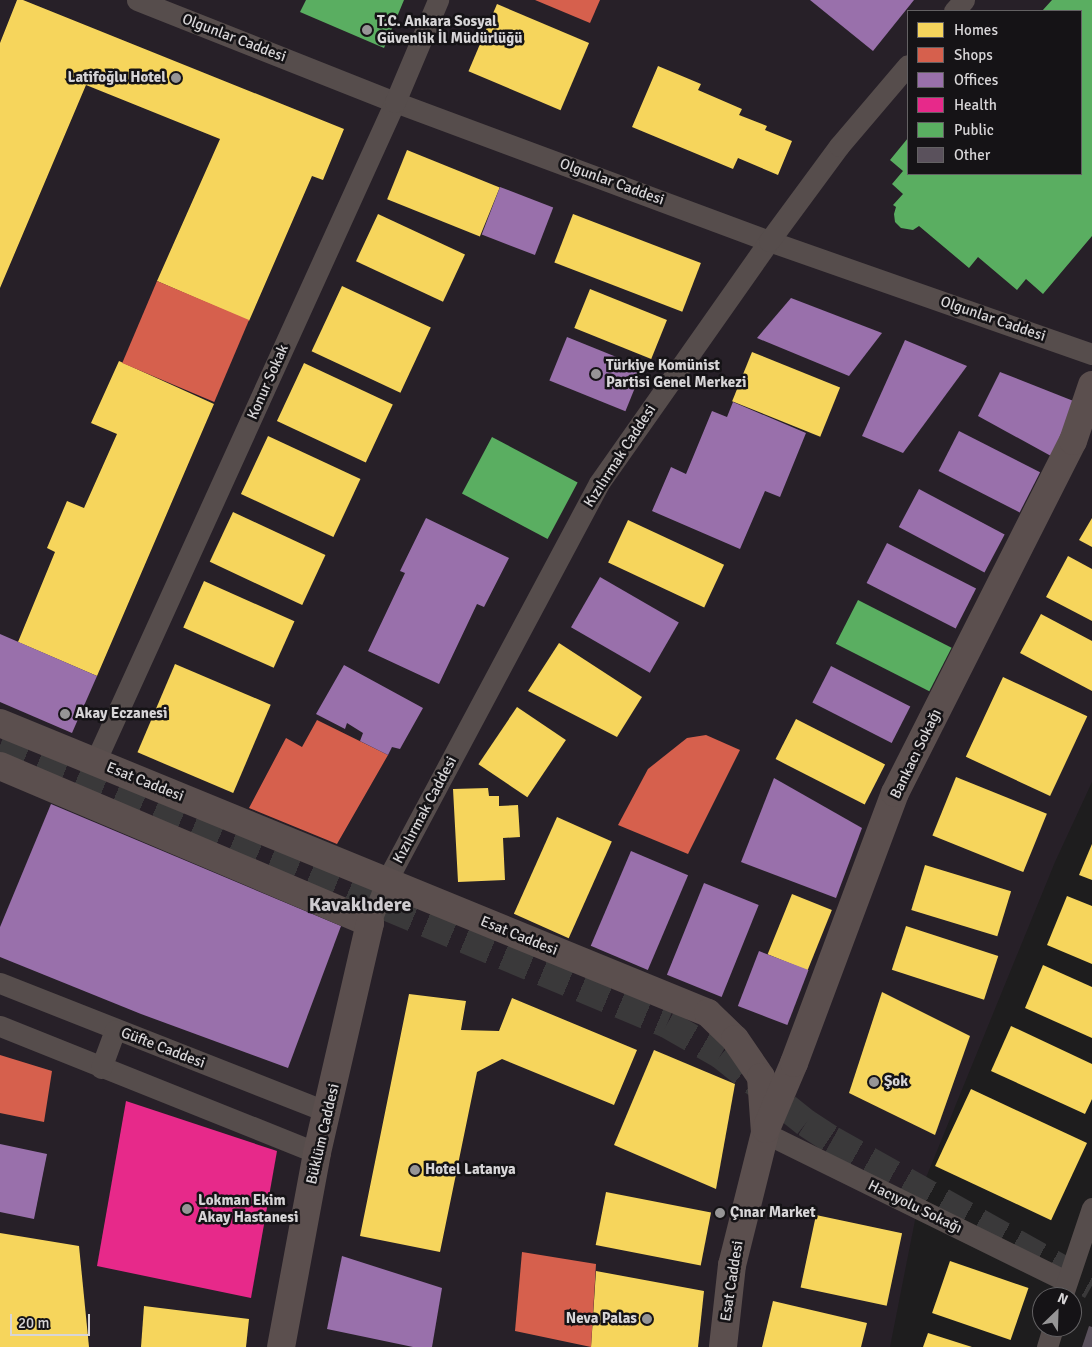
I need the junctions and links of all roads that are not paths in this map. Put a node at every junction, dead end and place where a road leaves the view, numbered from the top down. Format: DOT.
graph roads {
  1 [pos="137,0"];
  2 [pos="438,0"];
  3 [pos="964,0"];
  4 [pos="955,10"];
  5 [pos="907,66"];
  6 [pos="395,102"];
  7 [pos="769,240"];
  8 [pos="1092,354"];
  9 [pos="1092,386"];
  10 [pos="0,722"];
  11 [pos="95,762"];
  12 [pos="0,766"];
  13 [pos="386,882"];
  14 [pos="370,923"];
  15 [pos="0,983"];
  16 [pos="0,1026"];
  17 [pos="115,1030"];
  18 [pos="101,1068"];
  19 [pos="327,1112"];
  20 [pos="765,1133"];
  21 [pos="317,1153"];
  22 [pos="1092,1208"];
  23 [pos="1060,1287"];
  24 [pos="1065,1287"];
  25 [pos="281,1347"];
  26 [pos="723,1347"];
  1 -- 6 [label="street, Olgunlar Caddesi"];
  2 -- 6 [label="street, Konur Sokak"];
  3 -- 4 [label="street"];
  5 -- 7 [label="street, Kızılırmak Caddesi"];
  6 -- 7 [label="street, Olgunlar Caddesi"];
  6 -- 11 [label="street, Konur Sokak"];
  7 -- 8 [label="street, Olgunlar Caddesi"];
  7 -- 13 [label="street, Kızılırmak Caddesi"];
  9 -- 20 [label="street, Bankacı Sokağı"];
  10 -- 11 [label="street, Esat Caddesi"];
  11 -- 13 [label="street, Esat Caddesi"];
  12 -- 14 [label="street"];
  13 -- 14 [label="street, Kızılırmak Caddesi"];
  13 -- 20 [label="street, Esat Caddesi"];
  14 -- 19 [label="street, Büklüm Caddesi"];
  15 -- 17 [label="street, Güfte Caddesi"];
  16 -- 18 [label="street"];
  17 -- 18 [label="street"];
  17 -- 19 [label="street, Güfte Caddesi"];
  18 -- 21 [label="street"];
  19 -- 21 [label="street, Büklüm Caddesi"];
  20 -- 23 [label="street, Hacıyolu Sokağı"];
  20 -- 26 [label="street, Esat Caddesi"];
  21 -- 25 [label="street, Büklüm Caddesi"];
  22 -- 24 [label="street"];
}
